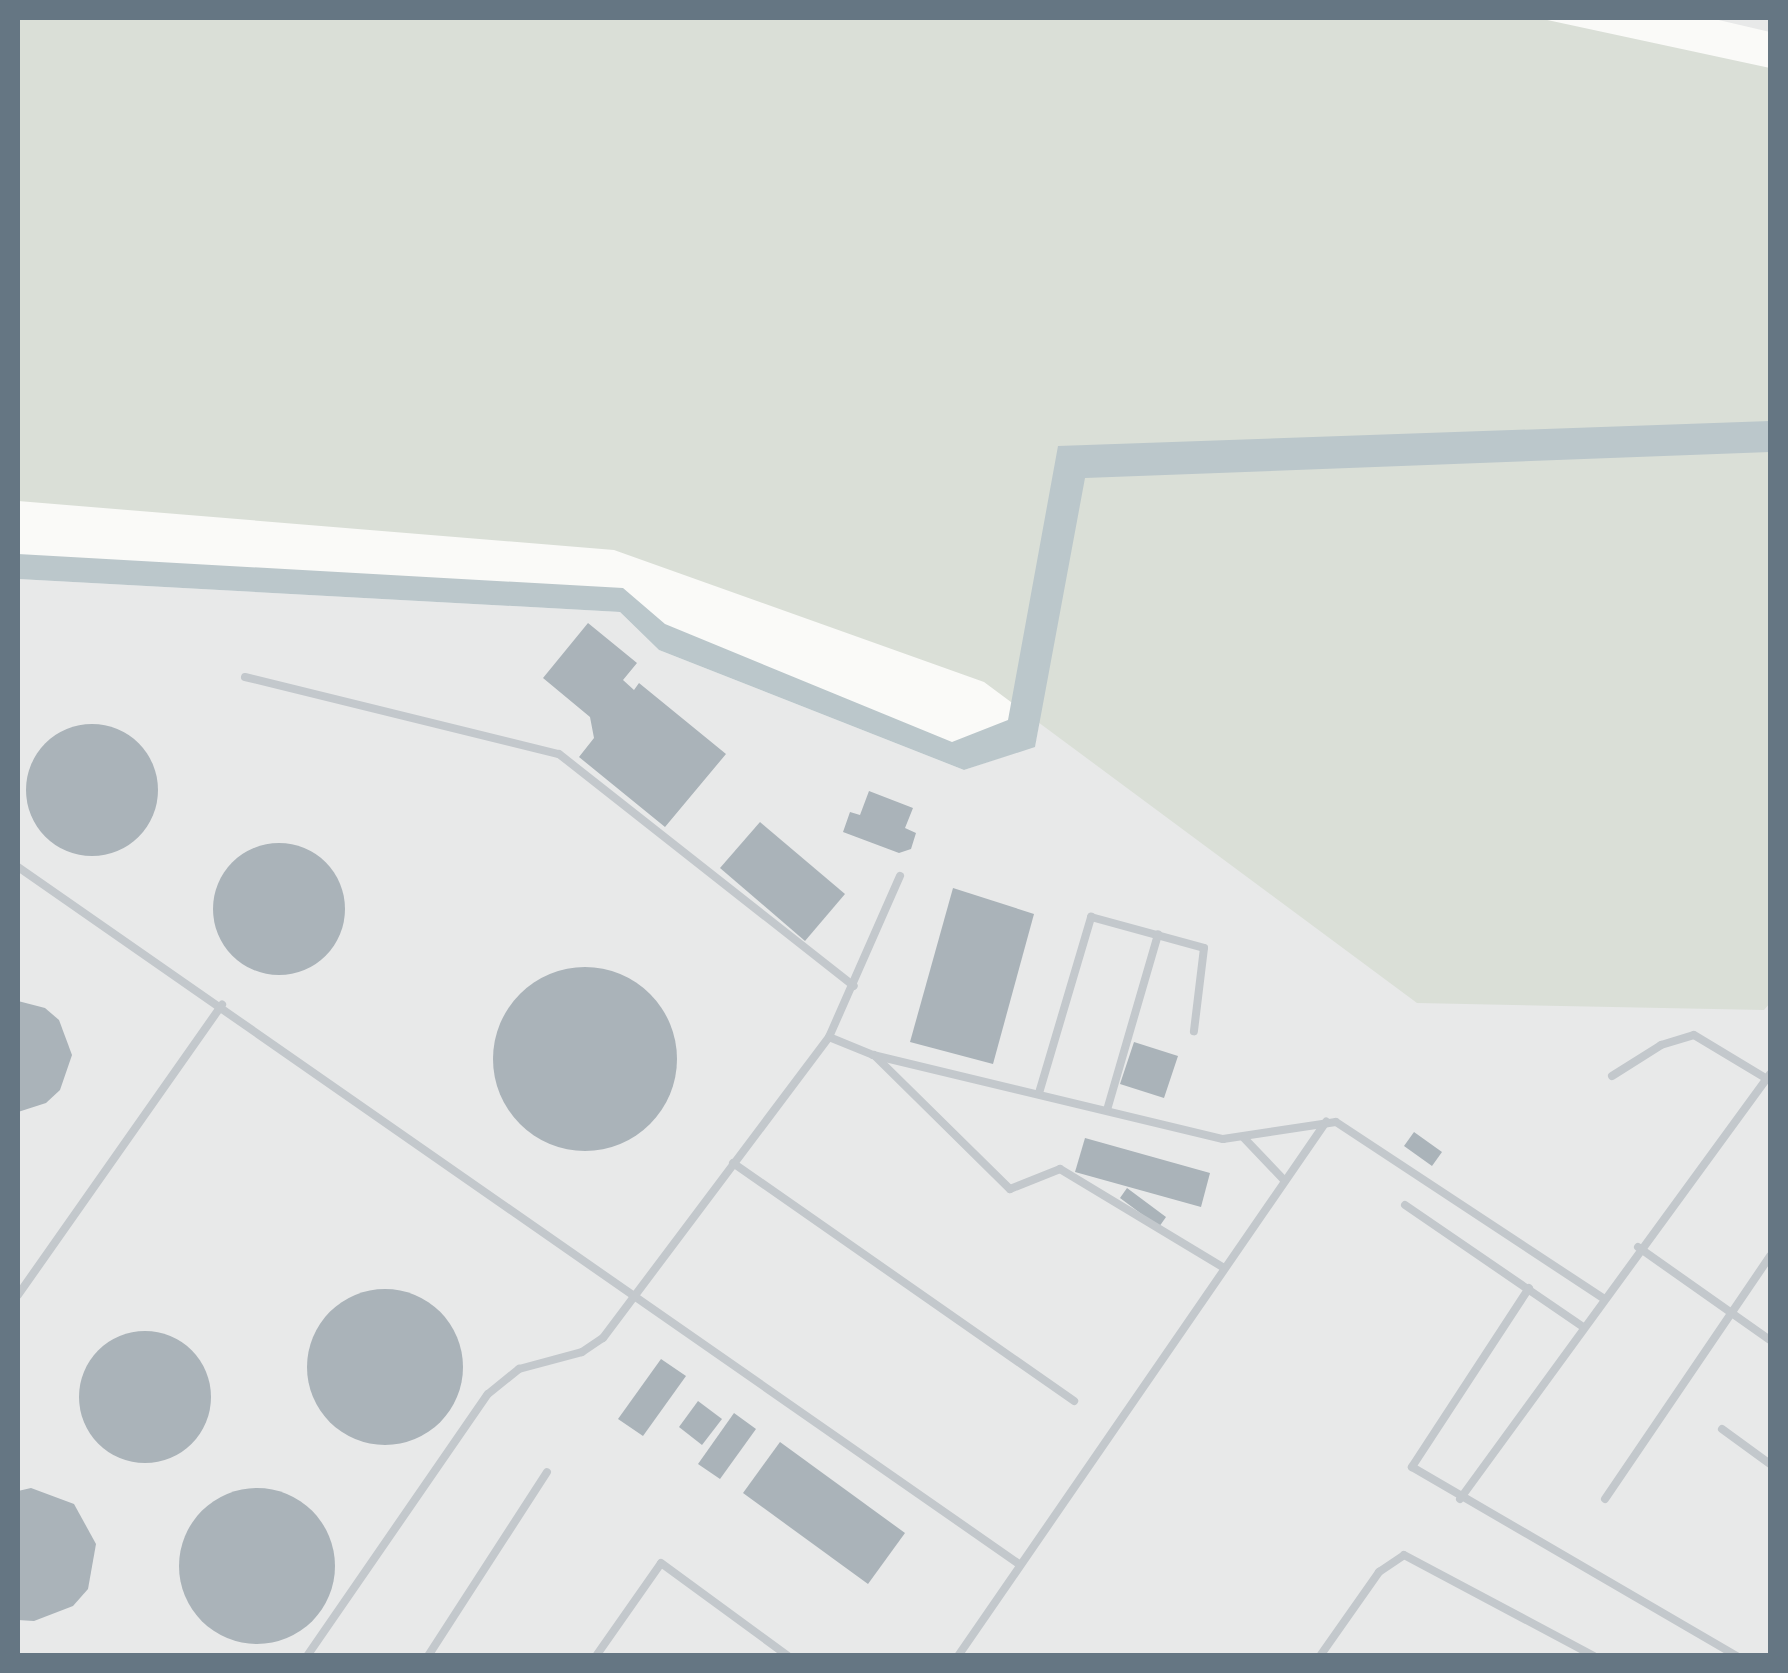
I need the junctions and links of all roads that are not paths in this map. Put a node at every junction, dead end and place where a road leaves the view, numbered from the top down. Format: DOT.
graph roads {
  1 [pos="245,677"];
  2 [pos="18,867"];
  3 [pos="900,876"];
  4 [pos="1158,934"];
  5 [pos="854,986"];
  6 [pos="222,1005"];
  7 [pos="1194,1032"];
  8 [pos="829,1037"];
  9 [pos="873,1055"];
  10 [pos="1612,1076"];
  11 [pos="1769,1078"];
  12 [pos="1039,1093"];
  13 [pos="1107,1110"];
  14 [pos="1326,1122"];
  15 [pos="1244,1138"];
  16 [pos="733,1163"];
  17 [pos="1285,1181"];
  18 [pos="1404,1206"];
  19 [pos="1638,1247"];
  20 [pos="1770,1256"];
  21 [pos="1224,1268"];
  22 [pos="1530,1288"];
  23 [pos="18,1295"];
  24 [pos="633,1295"];
  25 [pos="1603,1298"];
  26 [pos="1732,1314"];
  27 [pos="1583,1327"];
  28 [pos="1770,1340"];
  29 [pos="1074,1401"];
  30 [pos="1722,1429"];
  31 [pos="1770,1464"];
  32 [pos="547,1472"];
  33 [pos="1460,1499"];
  34 [pos="1606,1499"];
  35 [pos="1020,1564"];
  36 [pos="306,1656"];
  37 [pos="428,1656"];
  38 [pos="596,1656"];
  39 [pos="788,1656"];
  40 [pos="958,1656"];
  41 [pos="1320,1656"];
  42 [pos="1594,1656"];
  43 [pos="1737,1656"];
  1 -- 5 [label="lane"];
  2 -- 6 [label="lane"];
  3 -- 5 [label="lane"];
  4 -- 7 [label="lane"];
  4 -- 12 [label="lane"];
  4 -- 13 [label="lane"];
  5 -- 8 [label="lane"];
  6 -- 23 [label="lane"];
  6 -- 24 [label="lane"];
  8 -- 9 [label="lane"];
  8 -- 16 [label="lane"];
  9 -- 12 [label="lane"];
  9 -- 21 [label="lane"];
  10 -- 11 [label="lane"];
  11 -- 19 [label="lane"];
  12 -- 13 [label="lane"];
  13 -- 15 [label="lane"];
  14 -- 15 [label="lane"];
  14 -- 17 [label="lane"];
  14 -- 25 [label="lane"];
  15 -- 17 [label="lane"];
  16 -- 24 [label="lane"];
  16 -- 29 [label="lane"];
  17 -- 21 [label="lane"];
  18 -- 22 [label="lane"];
  19 -- 25 [label="lane"];
  19 -- 26 [label="lane"];
  20 -- 26 [label="lane"];
  21 -- 35 [label="lane"];
  22 -- 27 [label="lane"];
  22 -- 33 [label="lane"];
  24 -- 35 [label="lane"];
  24 -- 36 [label="lane"];
  25 -- 27 [label="lane"];
  26 -- 28 [label="lane"];
  26 -- 34 [label="lane"];
  27 -- 33 [label="lane"];
  30 -- 31 [label="lane"];
  32 -- 37 [label="lane"];
  33 -- 43 [label="lane"];
  35 -- 40 [label="lane"];
  38 -- 39 [label="lane"];
  41 -- 42 [label="lane"];
}
